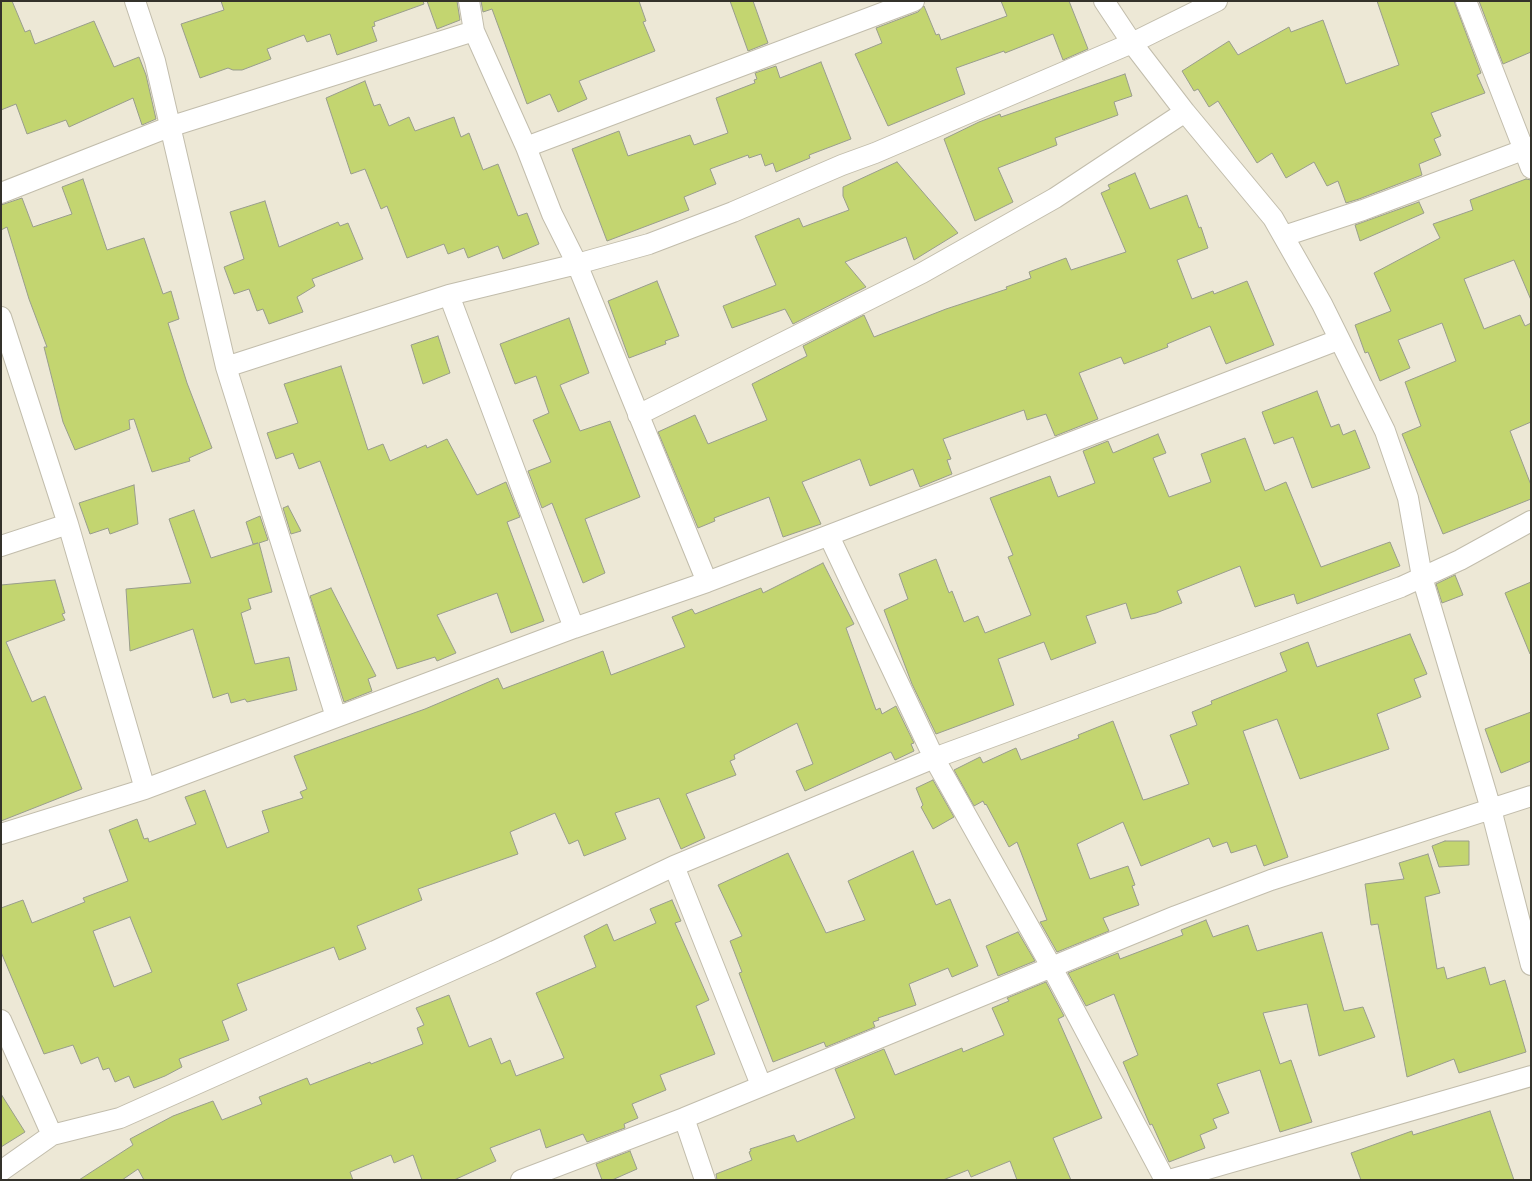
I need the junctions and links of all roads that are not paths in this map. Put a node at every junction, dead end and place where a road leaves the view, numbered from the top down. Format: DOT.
graph roads {
  1 [pos="135,1"];
  2 [pos="469,1"];
  3 [pos="914,1"];
  4 [pos="1104,1"];
  5 [pos="1217,1"];
  6 [pos="1466,1"];
  7 [pos="474,31"];
  8 [pos="1132,43"];
  9 [pos="1185,112"];
  10 [pos="169,127"];
  11 [pos="526,147"];
  12 [pos="1527,149"];
  13 [pos="1531,168"];
  14 [pos="1,193"];
  15 [pos="1284,236"];
  16 [pos="577,264"];
  17 [pos="449,295"];
  18 [pos="1,317"];
  19 [pos="1338,340"];
  20 [pos="226,367"];
  21 [pos="638,415"];
  22 [pos="1531,521"];
  23 [pos="68,524"];
  24 [pos="829,536"];
  25 [pos="1,546"];
  26 [pos="1422,577"];
  27 [pos="707,582"];
  28 [pos="574,628"];
  29 [pos="336,717"];
  30 [pos="934,758"];
  31 [pos="145,789"];
  32 [pos="1531,796"];
  33 [pos="1491,809"];
  34 [pos="1,834"];
  35 [pos="674,866"];
  36 [pos="1523,900"];
  37 [pos="1531,965"];
  38 [pos="1052,966"];
  39 [pos="1,1020"];
  40 [pos="1531,1076"];
  41 [pos="761,1085"];
  42 [pos="684,1118"];
  43 [pos="52,1135"];
  44 [pos="1,1171"];
  45 [pos="527,1179"];
  46 [pos="705,1180"];
  47 [pos="1165,1180"];
  48 [pos="1169,1180"];
  1 -- 10 [label="street"];
  2 -- 7 [label="street"];
  3 -- 11 [label="street"];
  4 -- 8 [label="street"];
  5 -- 8 [label="street"];
  6 -- 12 [label="street"];
  7 -- 10 [label="street"];
  7 -- 11 [label="street"];
  8 -- 9 [label="street"];
  8 -- 16 [label="street"];
  9 -- 15 [label="street"];
  9 -- 21 [label="street"];
  10 -- 14 [label="street"];
  10 -- 20 [label="street"];
  11 -- 16 [label="street"];
  12 -- 13 [label="street"];
  12 -- 15 [label="street"];
  15 -- 19 [label="street"];
  16 -- 17 [label="street"];
  16 -- 21 [label="street"];
  17 -- 20 [label="street"];
  17 -- 28 [label="street"];
  18 -- 23 [label="street"];
  19 -- 24 [label="street"];
  19 -- 26 [label="street"];
  20 -- 29 [label="street"];
  21 -- 27 [label="street"];
  22 -- 26 [label="street"];
  23 -- 25 [label="street"];
  23 -- 31 [label="street"];
  24 -- 27 [label="street"];
  24 -- 30 [label="street"];
  26 -- 30 [label="street"];
  26 -- 33 [label="street"];
  27 -- 28 [label="street"];
  28 -- 29 [label="street"];
  29 -- 31 [label="street"];
  30 -- 35 [label="street"];
  30 -- 38 [label="street"];
  31 -- 34 [label="street"];
  32 -- 33 [label="street"];
  33 -- 36 [label="street"];
  33 -- 38 [label="street"];
  35 -- 41 [label="street"];
  35 -- 43 [label="street"];
  36 -- 37 [label="street"];
  38 -- 41 [label="street"];
  38 -- 47 [label="street"];
  39 -- 43 [label="street"];
  40 -- 48 [label="street"];
  41 -- 42 [label="street"];
  42 -- 45 [label="street"];
  42 -- 46 [label="street"];
  43 -- 44 [label="street"];
}
